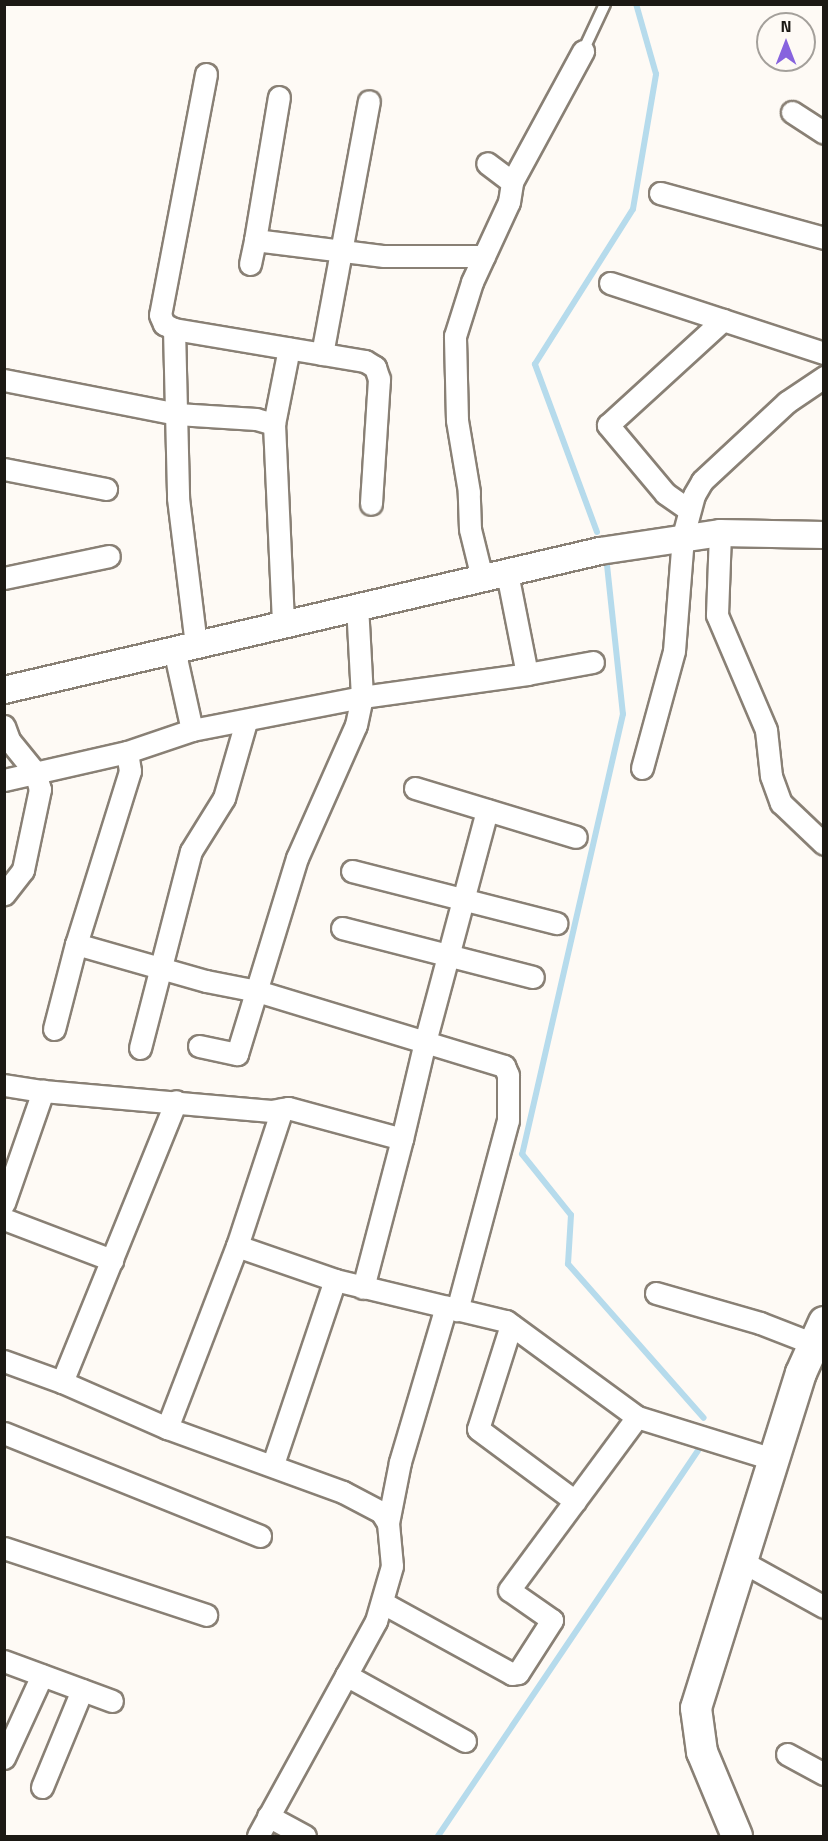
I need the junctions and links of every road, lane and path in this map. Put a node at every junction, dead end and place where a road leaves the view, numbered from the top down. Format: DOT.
graph roads {
  1 [pos="605,4"];
  2 [pos="583,51"];
  3 [pos="206,74"];
  4 [pos="279,97"];
  5 [pos="369,101"];
  6 [pos="792,112"];
  7 [pos="824,133"];
  8 [pos="487,163"];
  9 [pos="512,182"];
  10 [pos="660,193"];
  11 [pos="824,238"];
  12 [pos="255,240"];
  13 [pos="344,251"];
  14 [pos="484,256"];
  15 [pos="250,264"];
  16 [pos="610,283"];
  17 [pos="723,320"];
  18 [pos="174,329"];
  19 [pos="289,348"];
  20 [pos="824,353"];
  21 [pos="322,354"];
  22 [pos="824,378"];
  23 [pos="4,381"];
  24 [pos="177,414"];
  25 [pos="274,424"];
  26 [pos="4,469"];
  27 [pos="106,489"];
  28 [pos="371,504"];
  29 [pos="689,510"];
  30 [pos="720,533"];
  31 [pos="824,535"];
  32 [pos="683,536"];
  33 [pos="110,556"];
  34 [pos="507,573"];
  35 [pos="4,578"];
  36 [pos="482,578"];
  37 [pos="357,606"];
  38 [pos="283,623"];
  39 [pos="185,646"];
  40 [pos="593,662"];
  41 [pos="528,674"];
  42 [pos="4,690"];
  43 [pos="362,697"];
  44 [pos="246,722"];
  45 [pos="4,726"];
  46 [pos="192,730"];
  47 [pos="127,752"];
  48 [pos="642,768"];
  49 [pos="35,772"];
  50 [pos="4,780"];
  51 [pos="415,788"];
  52 [pos="487,810"];
  53 [pos="576,837"];
  54 [pos="824,844"];
  55 [pos="352,871"];
  56 [pos="4,894"];
  57 [pos="463,900"];
  58 [pos="556,923"];
  59 [pos="342,928"];
  60 [pos="76,944"];
  61 [pos="449,955"];
  62 [pos="163,969"];
  63 [pos="533,977"];
  64 [pos="257,991"];
  65 [pos="54,1029"];
  66 [pos="425,1042"];
  67 [pos="199,1046"];
  68 [pos="140,1047"];
  69 [pos="4,1085"];
  70 [pos="43,1091"];
  71 [pos="176,1101"];
  72 [pos="282,1109"];
  73 [pos="402,1139"];
  74 [pos="4,1203"];
  75 [pos="4,1219"];
  76 [pos="237,1246"];
  77 [pos="112,1260"];
  78 [pos="335,1280"];
  79 [pos="363,1288"];
  80 [pos="656,1293"];
  81 [pos="452,1308"];
  82 [pos="511,1325"];
  83 [pos="819,1333"];
  84 [pos="4,1361"];
  85 [pos="62,1382"];
  86 [pos="637,1417"];
  87 [pos="167,1428"];
  88 [pos="6,1438"];
  89 [pos="773,1459"];
  90 [pos="273,1464"];
  91 [pos="574,1501"];
  92 [pos="388,1524"];
  93 [pos="260,1536"];
  94 [pos="4,1548"];
  95 [pos="741,1560"];
  96 [pos="383,1603"];
  97 [pos="824,1606"];
  98 [pos="206,1615"];
  99 [pos="4,1661"];
  100 [pos="42,1675"];
  101 [pos="346,1675"];
  102 [pos="82,1690"];
  103 [pos="112,1701"];
  104 [pos="465,1741"];
  105 [pos="787,1754"];
  106 [pos="4,1758"];
  107 [pos="824,1774"];
  108 [pos="42,1787"];
  109 [pos="268,1816"];
  110 [pos="258,1836"];
  111 [pos="305,1836"];
  112 [pos="737,1836"];
  1 -- 2 [label="lane"];
  2 -- 9 [label="street"];
  3 -- 18 [label="street"];
  4 -- 12 [label="street"];
  5 -- 13 [label="street"];
  6 -- 7 [label="street"];
  8 -- 9 [label="street"];
  9 -- 14 [label="street"];
  10 -- 11 [label="street"];
  12 -- 13 [label="street"];
  12 -- 15 [label="street"];
  13 -- 14 [label="street"];
  13 -- 21 [label="street"];
  14 -- 36 [label="street"];
  16 -- 17 [label="street"];
  17 -- 20 [label="street"];
  17 -- 29 [label="street"];
  18 -- 19 [label="street"];
  18 -- 24 [label="street"];
  19 -- 21 [label="street"];
  19 -- 25 [label="street"];
  21 -- 28 [label="street"];
  22 -- 29 [label="street"];
  23 -- 24 [label="street"];
  24 -- 25 [label="street"];
  24 -- 39 [label="street"];
  25 -- 38 [label="street"];
  26 -- 27 [label="street"];
  29 -- 32 [label="street"];
  30 -- 31 [label="street"];
  30 -- 32 [label="street"];
  30 -- 54 [label="street"];
  32 -- 34 [label="street"];
  32 -- 48 [label="street"];
  33 -- 35 [label="street"];
  34 -- 36 [label="street"];
  34 -- 41 [label="street"];
  36 -- 37 [label="street"];
  37 -- 38 [label="street"];
  37 -- 43 [label="street"];
  38 -- 39 [label="street"];
  39 -- 42 [label="street"];
  39 -- 46 [label="street"];
  40 -- 41 [label="street"];
  41 -- 43 [label="street"];
  43 -- 44 [label="street"];
  43 -- 64 [label="street"];
  44 -- 46 [label="street"];
  44 -- 62 [label="street"];
  45 -- 49 [label="street"];
  46 -- 47 [label="street"];
  47 -- 49 [label="street"];
  47 -- 60 [label="street"];
  49 -- 50 [label="street"];
  49 -- 56 [label="street"];
  51 -- 52 [label="street"];
  52 -- 53 [label="street"];
  52 -- 57 [label="street"];
  55 -- 57 [label="street"];
  57 -- 58 [label="street"];
  57 -- 61 [label="street"];
  59 -- 61 [label="street"];
  60 -- 62 [label="street"];
  60 -- 65 [label="street"];
  61 -- 63 [label="street"];
  61 -- 66 [label="street"];
  62 -- 64 [label="street"];
  62 -- 68 [label="street"];
  64 -- 66 [label="street"];
  64 -- 67 [label="street"];
  66 -- 73 [label="street"];
  66 -- 81 [label="street"];
  69 -- 70 [label="street"];
  70 -- 71 [label="street"];
  70 -- 74 [label="street"];
  71 -- 72 [label="street"];
  71 -- 77 [label="street"];
  72 -- 73 [label="street"];
  72 -- 76 [label="street"];
  73 -- 79 [label="street"];
  75 -- 77 [label="street"];
  76 -- 78 [label="street"];
  76 -- 87 [label="street"];
  77 -- 85 [label="street"];
  78 -- 79 [label="street"];
  78 -- 90 [label="street"];
  79 -- 81 [label="street"];
  80 -- 83 [label="street"];
  81 -- 82 [label="street"];
  81 -- 92 [label="street"];
  82 -- 86 [label="street"];
  82 -- 91 [label="street"];
  83 -- 89 [label="main road"];
  84 -- 85 [label="street"];
  85 -- 87 [label="street"];
  86 -- 89 [label="street"];
  86 -- 91 [label="street"];
  87 -- 90 [label="street"];
  88 -- 93 [label="street"];
  89 -- 95 [label="main road"];
  90 -- 92 [label="street"];
  91 -- 96 [label="street"];
  92 -- 96 [label="street"];
  94 -- 98 [label="street"];
  95 -- 97 [label="street"];
  95 -- 112 [label="main road"];
  96 -- 101 [label="street"];
  99 -- 100 [label="street"];
  100 -- 102 [label="street"];
  100 -- 106 [label="street"];
  101 -- 104 [label="street"];
  101 -- 109 [label="street"];
  102 -- 103 [label="street"];
  102 -- 108 [label="street"];
  105 -- 107 [label="street"];
  109 -- 110 [label="street"];
  109 -- 111 [label="street"];
}
